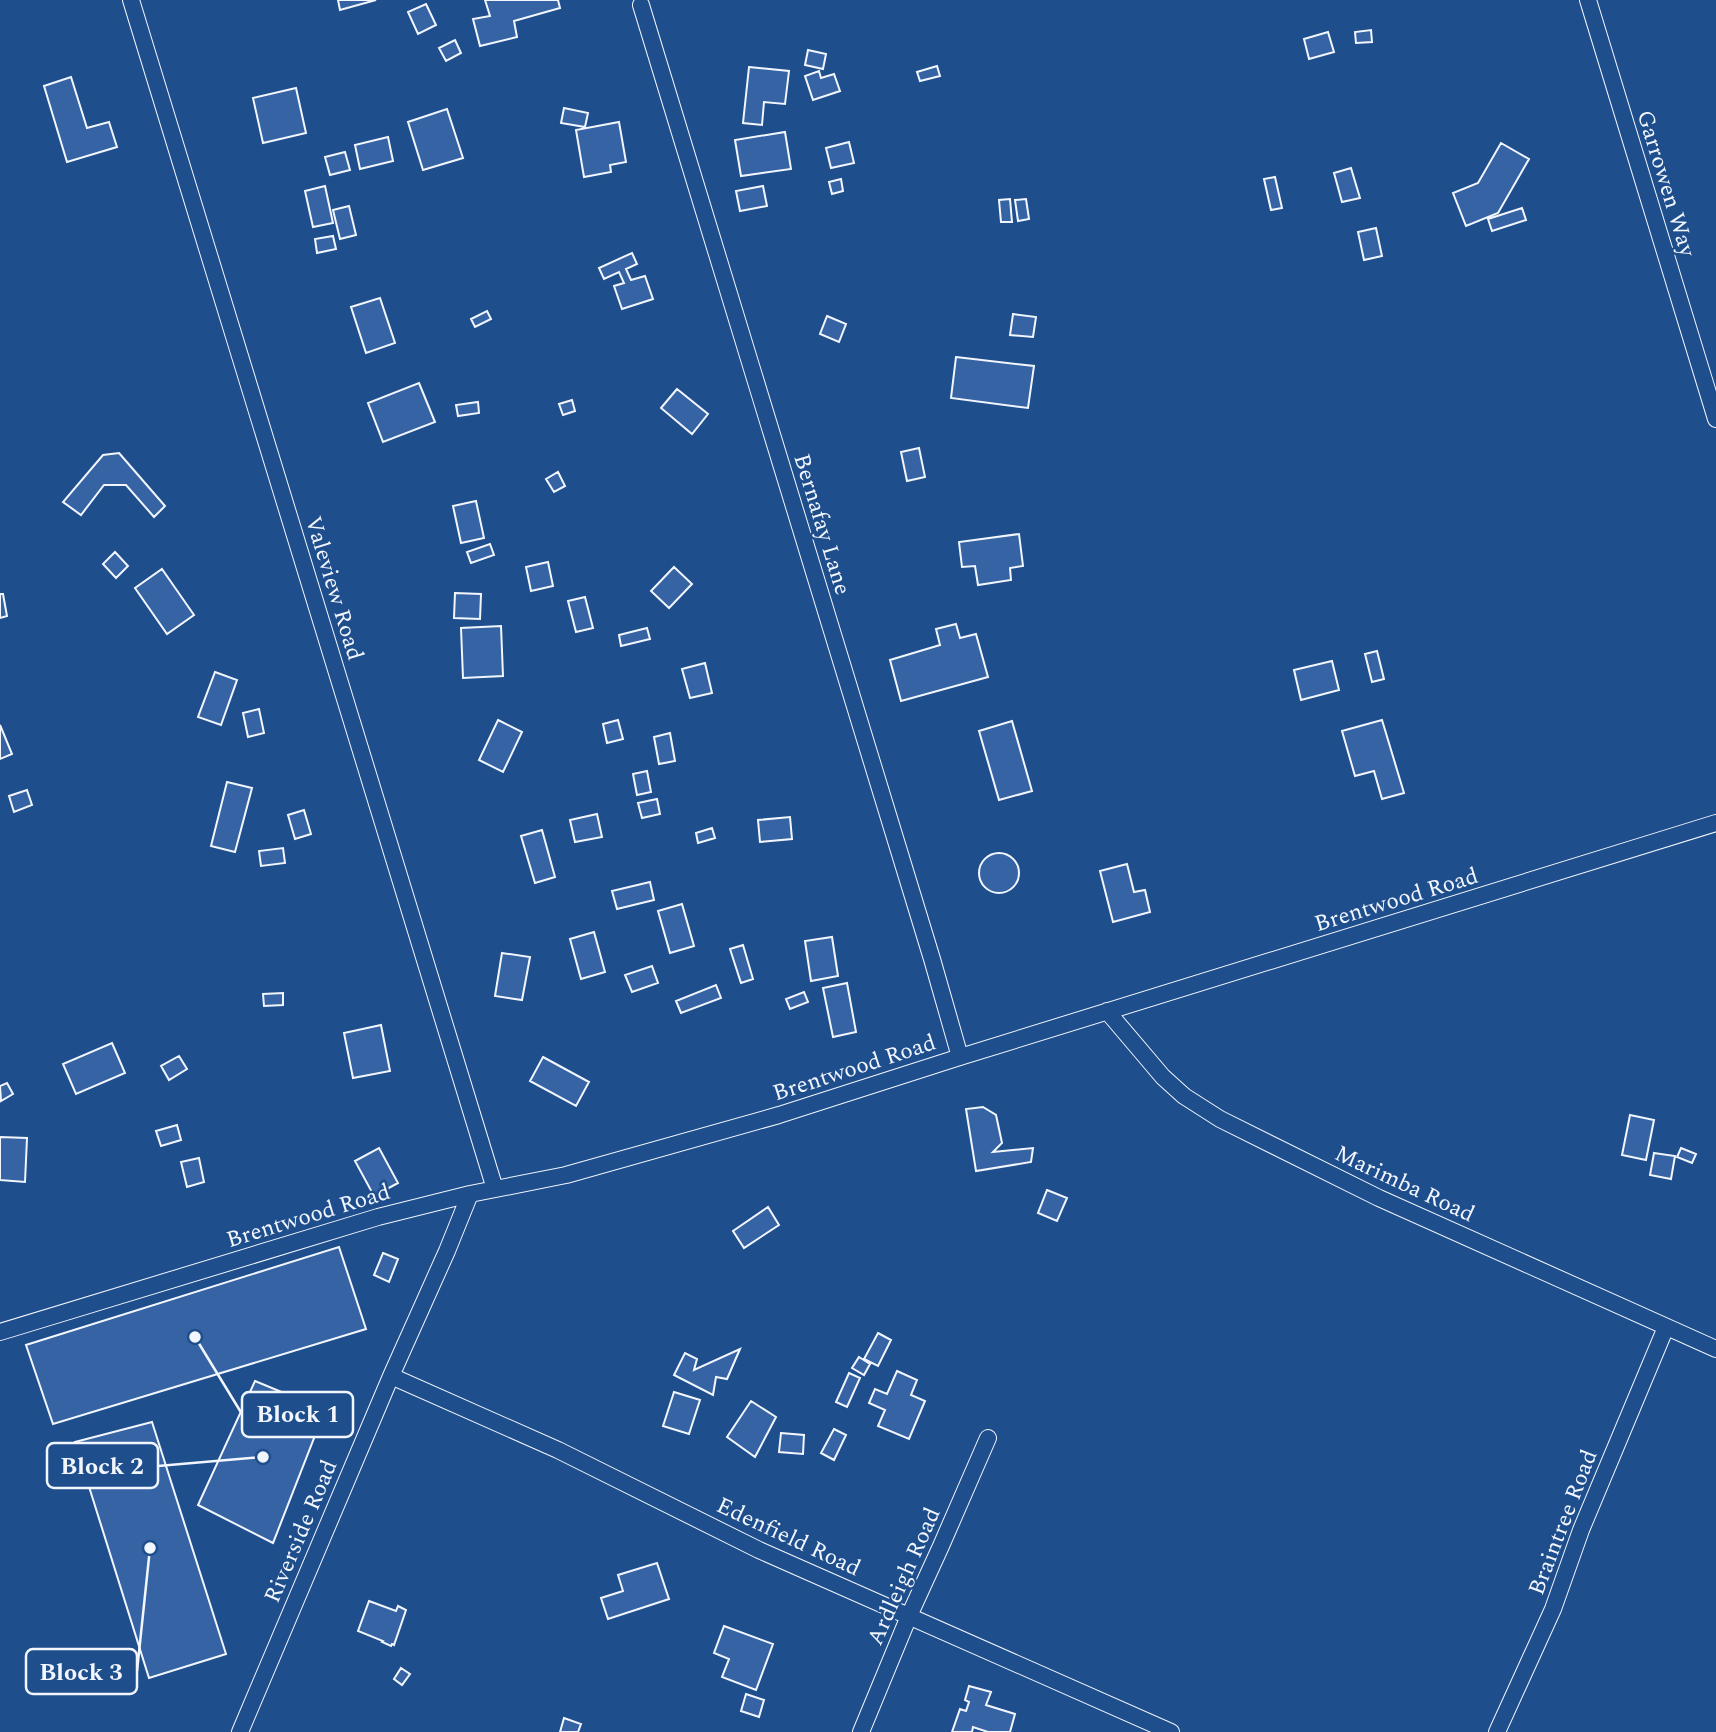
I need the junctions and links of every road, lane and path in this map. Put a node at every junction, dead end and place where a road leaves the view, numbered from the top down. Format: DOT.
graph roads {
  1 [pos="131,0"];
  2 [pos="1588,0"];
  3 [pos="641,5"];
  4 [pos="1716,419"];
  5 [pos="1716,823"];
  6 [pos="1107,1011"];
  7 [pos="960,1057"];
  8 [pos="495,1189"];
  9 [pos="470,1194"];
  10 [pos="1666,1327"];
  11 [pos="0,1332"];
  12 [pos="1716,1349"];
  13 [pos="391,1376"];
  14 [pos="988,1438"];
  15 [pos="909,1616"];
  16 [pos="240,1732"];
  17 [pos="861,1732"];
  18 [pos="1171,1732"];
  19 [pos="1497,1732"];
  1 -- 8 [label="street, Valeview Road"];
  2 -- 4 [label="street, Garrowen Way"];
  3 -- 7 [label="street, Bernafay Lane"];
  5 -- 6 [label="street, Brentwood Road"];
  6 -- 7 [label="street, Brentwood Road"];
  6 -- 10 [label="street, Marimba Road"];
  7 -- 8 [label="street, Brentwood Road"];
  8 -- 9 [label="street, Brentwood Road"];
  9 -- 11 [label="street, Brentwood Road"];
  9 -- 13 [label="street, Riverside Road"];
  10 -- 12 [label="street, Marimba Road"];
  10 -- 19 [label="street, Braintree Road"];
  13 -- 15 [label="street, Edenfield Road"];
  13 -- 16 [label="street, Riverside Road"];
  14 -- 15 [label="street, Ardleigh Road"];
  15 -- 17 [label="street, Ardleigh Road"];
  15 -- 18 [label="street, Edenfield Road"];
}
